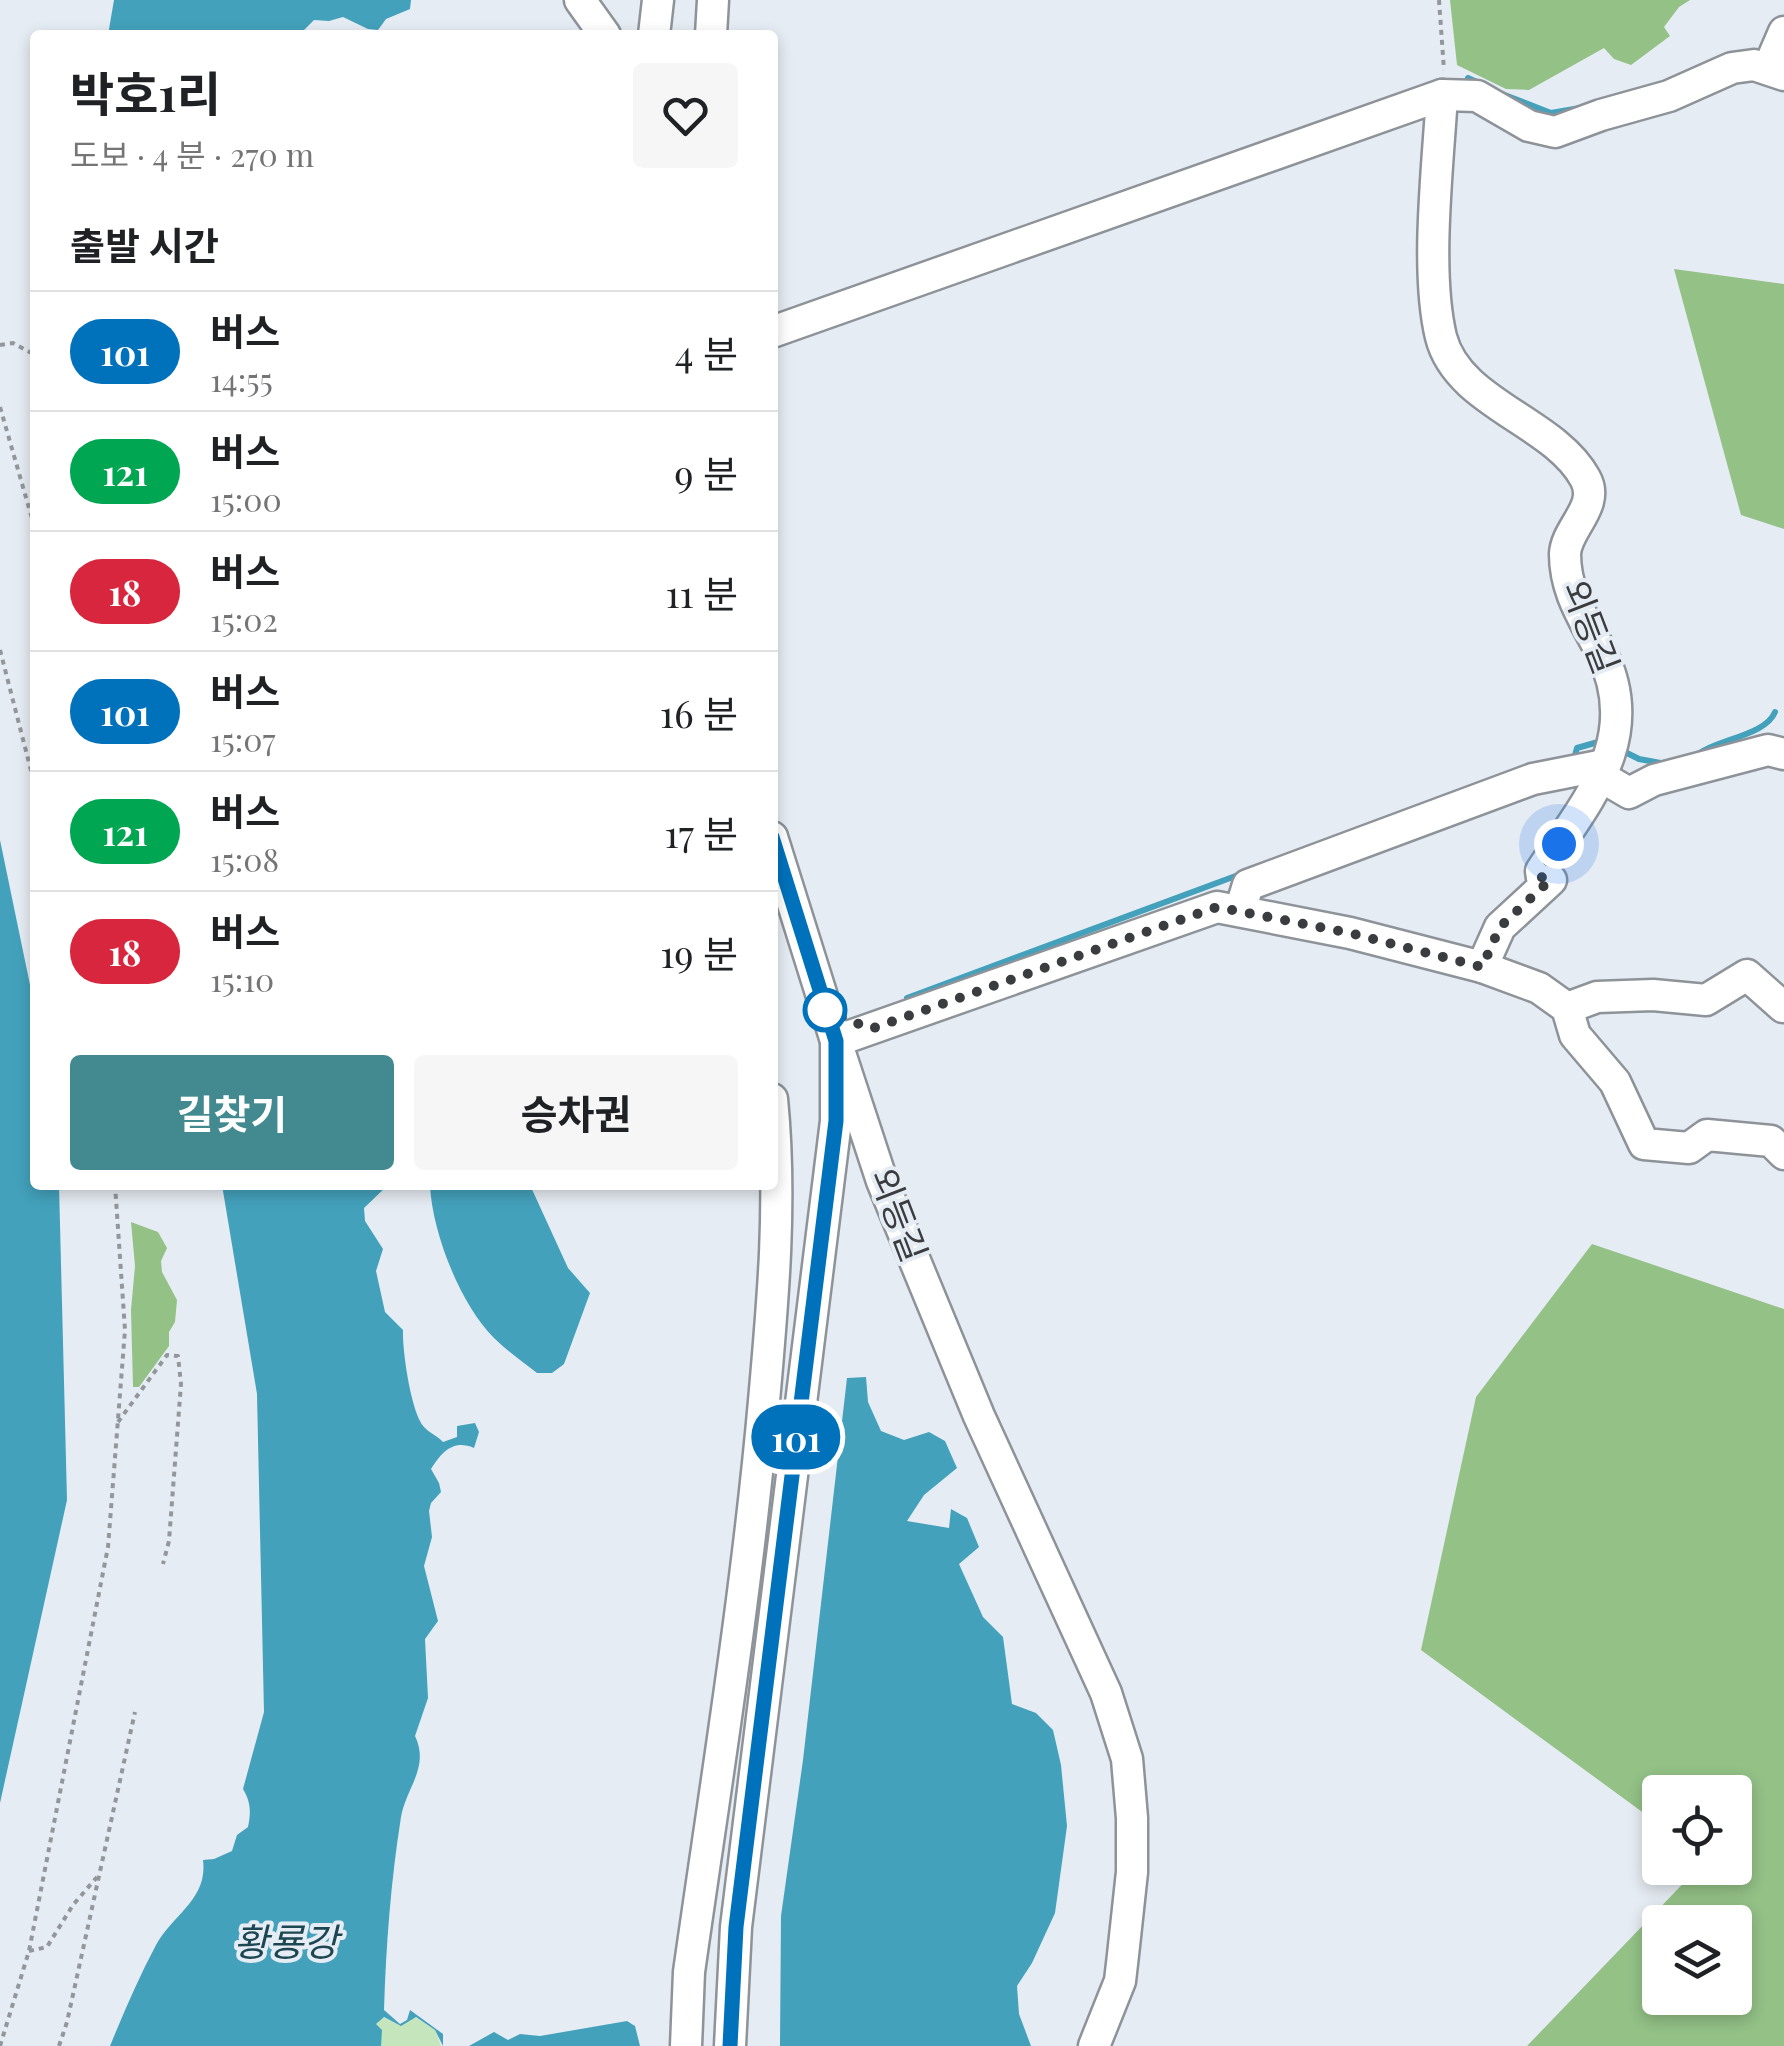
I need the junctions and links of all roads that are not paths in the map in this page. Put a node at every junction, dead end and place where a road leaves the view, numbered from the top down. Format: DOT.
graph roads {
  1 [pos="580,0"];
  2 [pos="658,0"];
  3 [pos="713,0"];
  4 [pos="601,30"];
  5 [pos="655,30"];
  6 [pos="711,30"];
  7 [pos="1784,32"];
  8 [pos="1776,72"];
  9 [pos="1442,95"];
  10 [pos="778,330"];
  11 [pos="1784,754"];
  12 [pos="1602,770"];
  13 [pos="778,856"];
  14 [pos="1240,911"];
  15 [pos="1482,967"];
  16 [pos="1783,1007"];
  17 [pos="1567,1008"];
  18 [pos="836,1041"];
  19 [pos="1784,1154"];
  20 [pos="778,1190"];
  21 [pos="686,2046"];
  22 [pos="730,2046"];
  23 [pos="1094,2046"];
  1 -- 4 [label="street"];
  2 -- 5 [label="street"];
  3 -- 6 [label="street"];
  7 -- 8 [label="street"];
  8 -- 9 [label="street"];
  9 -- 10 [label="street"];
  9 -- 12 [label="street, 외등길"];
  11 -- 12 [label="street"];
  12 -- 14 [label="street"];
  12 -- 15 [label="street, 외등길"];
  13 -- 18 [label="street, 외등길"];
  14 -- 15 [label="street"];
  14 -- 18 [label="street"];
  15 -- 17 [label="street"];
  16 -- 17 [label="street"];
  17 -- 19 [label="street"];
  18 -- 22 [label="street"];
  18 -- 23 [label="street, 외등길"];
  20 -- 21 [label="street"];
}
